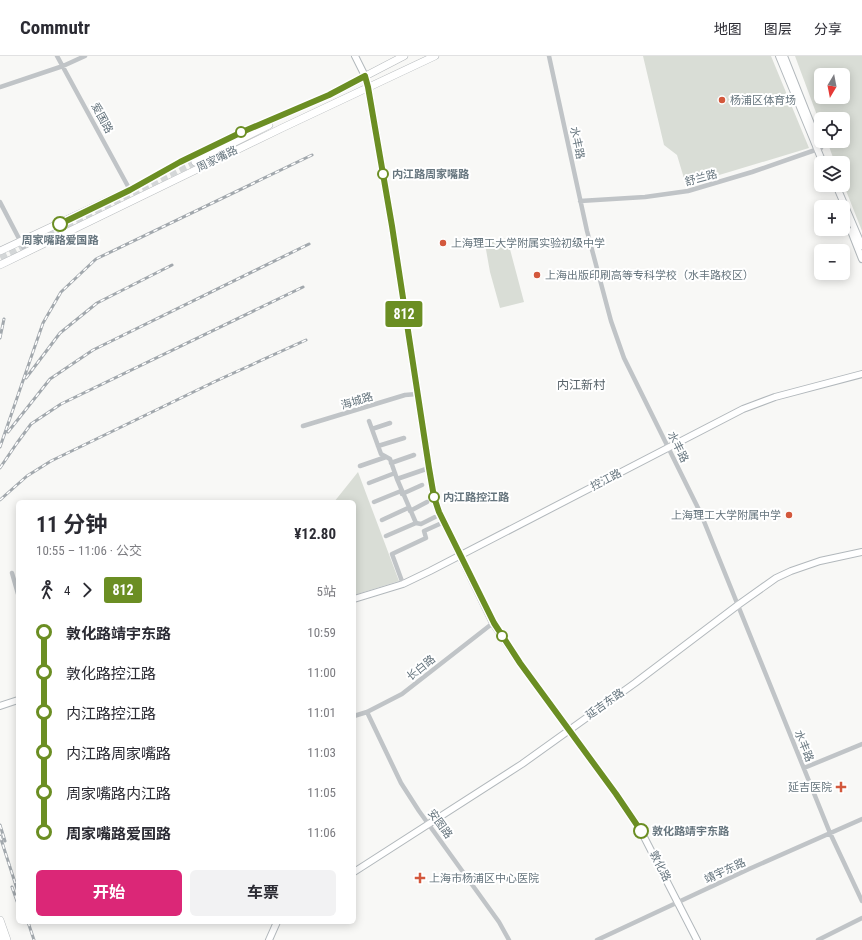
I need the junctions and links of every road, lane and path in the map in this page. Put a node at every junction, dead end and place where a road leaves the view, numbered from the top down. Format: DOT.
graph roads {
  1 [pos="57,56"];
  2 [pos="85,56"];
  3 [pos="355,56"];
  4 [pos="404,56"];
  5 [pos="435,56"];
  6 [pos="549,56"];
  7 [pos="779,56"];
  8 [pos="784,56"];
  9 [pos="63,66"];
  10 [pos="365,76"];
  11 [pos="368,87"];
  12 [pos="0,88"];
  13 [pos="329,95"];
  14 [pos="819,149"];
  15 [pos="821,156"];
  16 [pos="823,156"];
  17 [pos="196,165"];
  18 [pos="130,190"];
  19 [pos="839,192"];
  20 [pos="580,201"];
  21 [pos="0,202"];
  22 [pos="850,229"];
  23 [pos="21,242"];
  24 [pos="33,245"];
  25 [pos="862,246"];
  26 [pos="0,251"];
  27 [pos="26,252"];
  28 [pos="862,259"];
  29 [pos="0,265"];
  30 [pos="862,374"];
  31 [pos="417,394"];
  32 [pos="369,421"];
  33 [pos="390,424"];
  34 [pos="303,426"];
  35 [pos="372,429"];
  36 [pos="404,438"];
  37 [pos="378,446"];
  38 [pos="669,448"];
  39 [pos="414,455"];
  40 [pos="386,457"];
  41 [pos="391,463"];
  42 [pos="360,466"];
  43 [pos="429,468"];
  44 [pos="395,473"];
  45 [pos="396,479"];
  46 [pos="369,483"];
  47 [pos="422,485"];
  48 [pos="402,492"];
  49 [pos="374,502"];
  50 [pos="427,502"];
  51 [pos="409,509"];
  52 [pos="434,517"];
  53 [pos="382,520"];
  54 [pos="444,522"];
  55 [pos="416,523"];
  56 [pos="386,536"];
  57 [pos="862,552"];
  58 [pos="460,556"];
  59 [pos="12,573"];
  60 [pos="403,584"];
  61 [pos="16,587"];
  62 [pos="356,598"];
  63 [pos="738,605"];
  64 [pos="494,623"];
  65 [pos="16,701"];
  66 [pos="0,706"];
  67 [pos="368,712"];
  68 [pos="356,715"];
  69 [pos="569,729"];
  70 [pos="862,744"];
  71 [pos="804,768"];
  72 [pos="862,819"];
  73 [pos="429,824"];
  74 [pos="830,833"];
  75 [pos="356,871"];
  76 [pos="862,901"];
  77 [pos="678,902"];
  78 [pos="862,918"];
  79 [pos="0,920"];
  80 [pos="276,924"];
  81 [pos="0,932"];
  82 [pos="3,940"];
  83 [pos="7,940"];
  84 [pos="269,940"];
  85 [pos="509,940"];
  86 [pos="597,940"];
  87 [pos="697,940"];
  88 [pos="818,940"];
  1 -- 9 [label="street, 爱国路"];
  2 -- 9 [label="street"];
  3 -- 10 [label="street, 敦化路"];
  4 -- 10 [label="main road, 周家嘴路"];
  5 -- 11 [label="main road, 周家嘴路"];
  6 -- 20 [label="street, 水丰路"];
  7 -- 14 [label="street"];
  8 -- 14 [label="street"];
  9 -- 12 [label="street"];
  9 -- 18 [label="street, 爱国路"];
  10 -- 11 [label="street, 敦化路"];
  10 -- 13 [label="main road, 周家嘴路"];
  11 -- 17 [label="main road, 周家嘴路"];
  11 -- 31 [label="street, 敦化路"];
  13 -- 17 [label="main road"];
  13 -- 18 [label="main road, 周家嘴路"];
  14 -- 15 [label="street"];
  14 -- 16 [label="street"];
  14 -- 20 [label="street, 舒兰路"];
  17 -- 24 [label="main road"];
  17 -- 27 [label="main road, 周家嘴路"];
  18 -- 23 [label="main road, 周家嘴路"];
  19 -- 25 [label="street"];
  20 -- 38 [label="street, 水丰路"];
  21 -- 23 [label="street"];
  22 -- 28 [label="street"];
  23 -- 26 [label="main road, 周家嘴路"];
  23 -- 27 [label="street"];
  27 -- 29 [label="main road, 周家嘴路"];
  30 -- 38 [label="street, 控江路"];
  31 -- 34 [label="street, 海城路"];
  31 -- 43 [label="street, 敦化路"];
  32 -- 35 [label="street"];
  33 -- 35 [label="street"];
  35 -- 37 [label="street"];
  36 -- 37 [label="street"];
  37 -- 40 [label="street"];
  38 -- 58 [label="street, 控江路"];
  38 -- 63 [label="street, 水丰路"];
  39 -- 41 [label="street"];
  40 -- 41 [label="street"];
  40 -- 42 [label="street"];
  41 -- 44 [label="street"];
  43 -- 45 [label="street"];
  43 -- 54 [label="street, 敦化路"];
  44 -- 45 [label="street"];
  44 -- 46 [label="street"];
  45 -- 48 [label="street"];
  47 -- 48 [label="street"];
  48 -- 49 [label="street"];
  48 -- 51 [label="street"];
  50 -- 51 [label="street"];
  51 -- 53 [label="street"];
  51 -- 55 [label="street"];
  52 -- 55 [label="street"];
  54 -- 58 [label="street, 敦化路"];
  54 -- 60 [label="street"];
  55 -- 56 [label="street"];
  57 -- 63 [label="street, 延吉东路"];
  58 -- 60 [label="street, 控江路"];
  58 -- 64 [label="street, 敦化路"];
  59 -- 61 [label="street"];
  60 -- 62 [label="street, 控江路"];
  63 -- 69 [label="street, 延吉东路"];
  63 -- 71 [label="street, 水丰路"];
  64 -- 67 [label="street, 长白路"];
  64 -- 69 [label="street, 敦化路"];
  65 -- 66 [label="street"];
  67 -- 68 [label="street, 长白路"];
  67 -- 73 [label="street, 安图路"];
  69 -- 73 [label="street, 延吉东路"];
  69 -- 77 [label="street, 敦化路"];
  70 -- 71 [label="street"];
  71 -- 74 [label="street, 水丰路"];
  72 -- 74 [label="street, 靖宇东路"];
  73 -- 75 [label="street, 延吉东路"];
  73 -- 85 [label="street, 安图路"];
  74 -- 76 [label="street, 水丰路"];
  74 -- 77 [label="street, 靖宇东路"];
  77 -- 86 [label="street, 靖宇东路"];
  77 -- 87 [label="street, 敦化路"];
  78 -- 88 [label="street"];
  79 -- 83 [label="main road"];
  80 -- 84 [label="street"];
  81 -- 82 [label="highway"];
}
